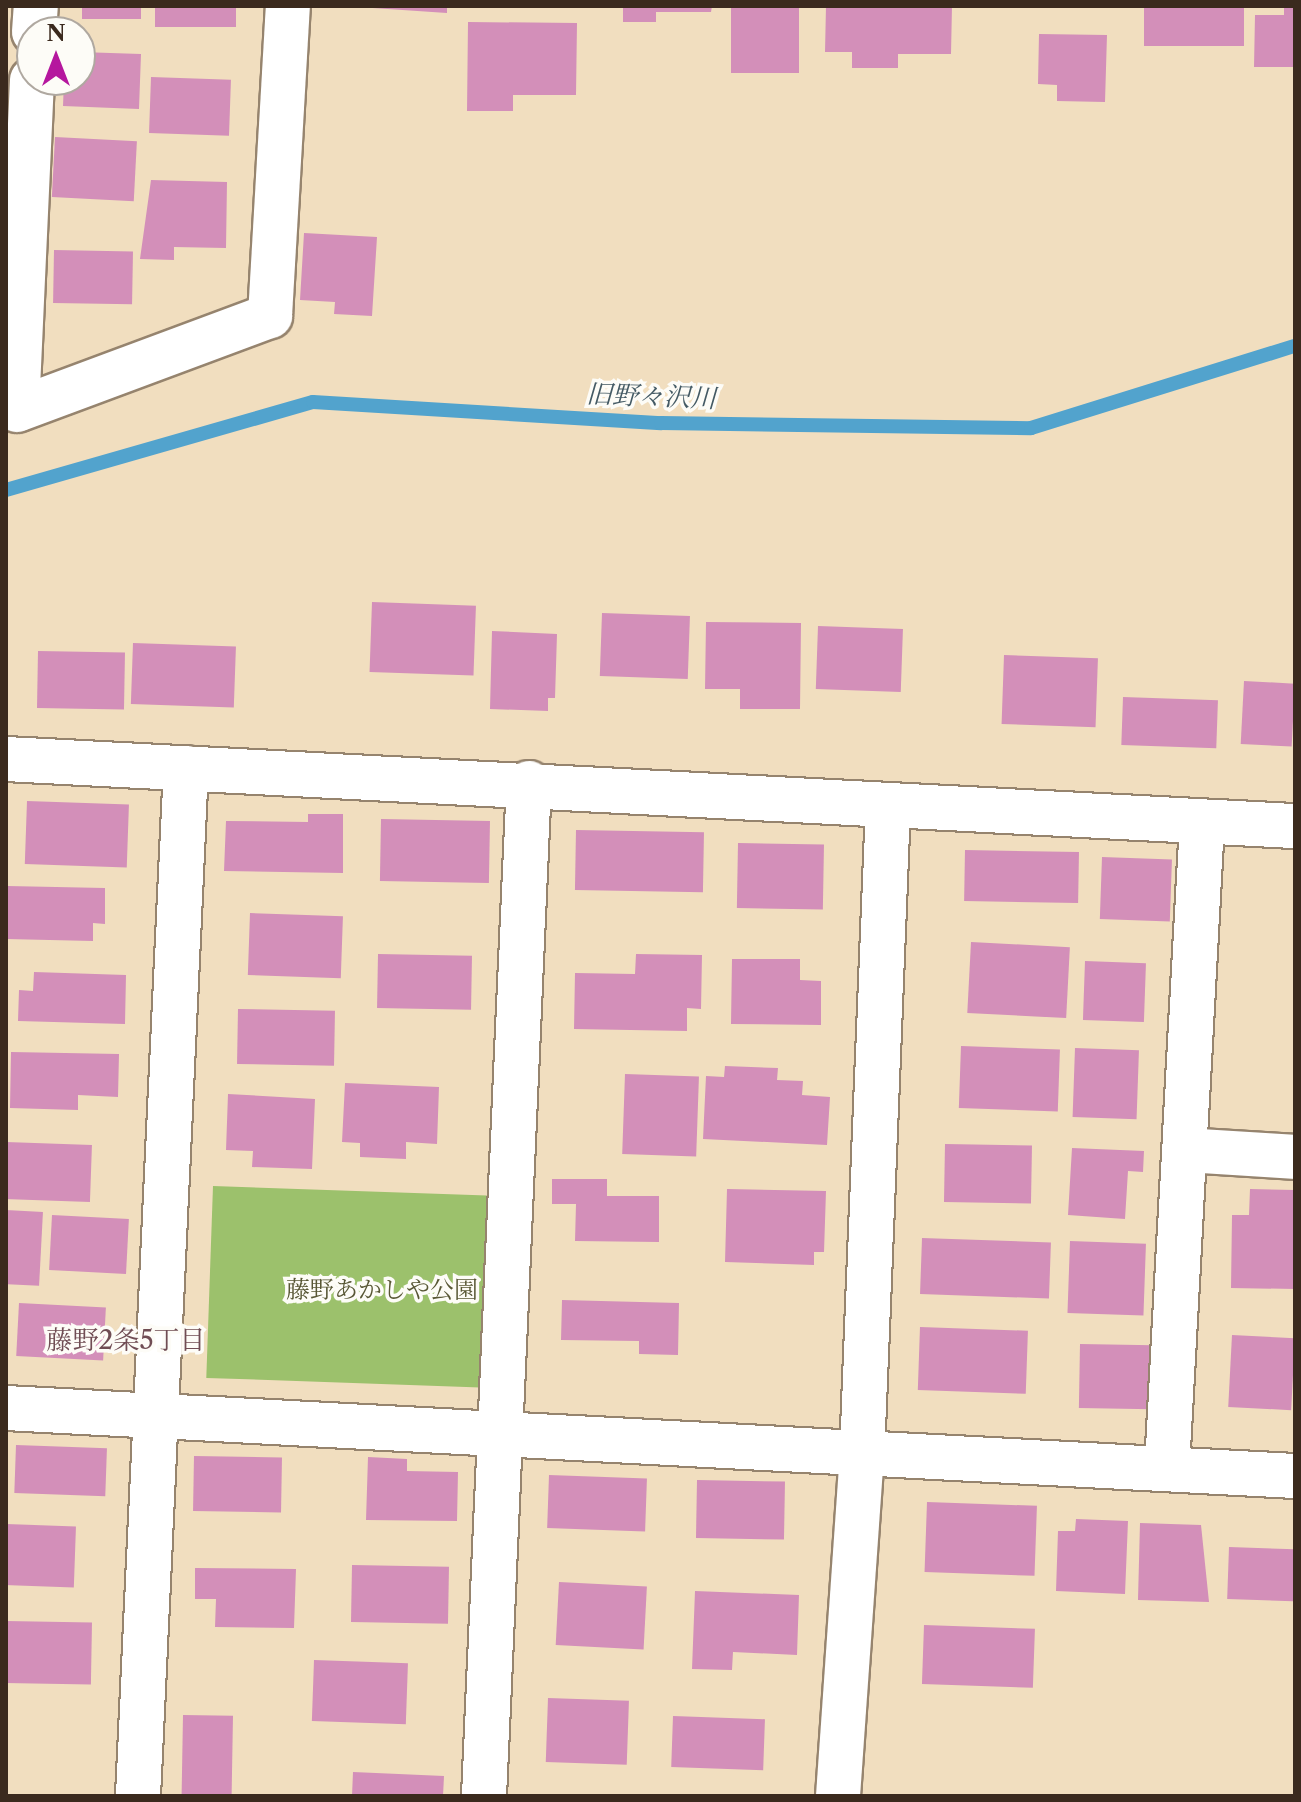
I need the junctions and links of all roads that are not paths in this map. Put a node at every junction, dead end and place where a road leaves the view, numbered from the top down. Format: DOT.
graph roads {
  1 [pos="288,6"];
  2 [pos="31,96"];
  3 [pos="6,759"];
  4 [pos="186,768"];
  5 [pos="529,783"];
  6 [pos="888,806"];
  7 [pos="1202,822"];
  8 [pos="1295,826"];
  9 [pos="1185,1150"];
  10 [pos="1295,1157"];
  11 [pos="6,1408"];
  12 [pos="157,1416"];
  13 [pos="499,1436"];
  14 [pos="862,1454"];
  15 [pos="1167,1467"];
  16 [pos="1295,1476"];
  17 [pos="138,1796"];
  18 [pos="484,1796"];
  19 [pos="838,1796"];
  1 -- 2 [label="street"];
  3 -- 4 [label="street"];
  4 -- 5 [label="street"];
  4 -- 12 [label="street"];
  5 -- 6 [label="street"];
  5 -- 13 [label="street"];
  6 -- 7 [label="street"];
  6 -- 14 [label="street"];
  7 -- 8 [label="street"];
  7 -- 9 [label="street"];
  9 -- 10 [label="street"];
  9 -- 15 [label="street"];
  11 -- 12 [label="street"];
  12 -- 13 [label="street"];
  12 -- 17 [label="street"];
  13 -- 14 [label="street"];
  13 -- 18 [label="street"];
  14 -- 15 [label="street"];
  14 -- 19 [label="street"];
  15 -- 16 [label="street"];
}
